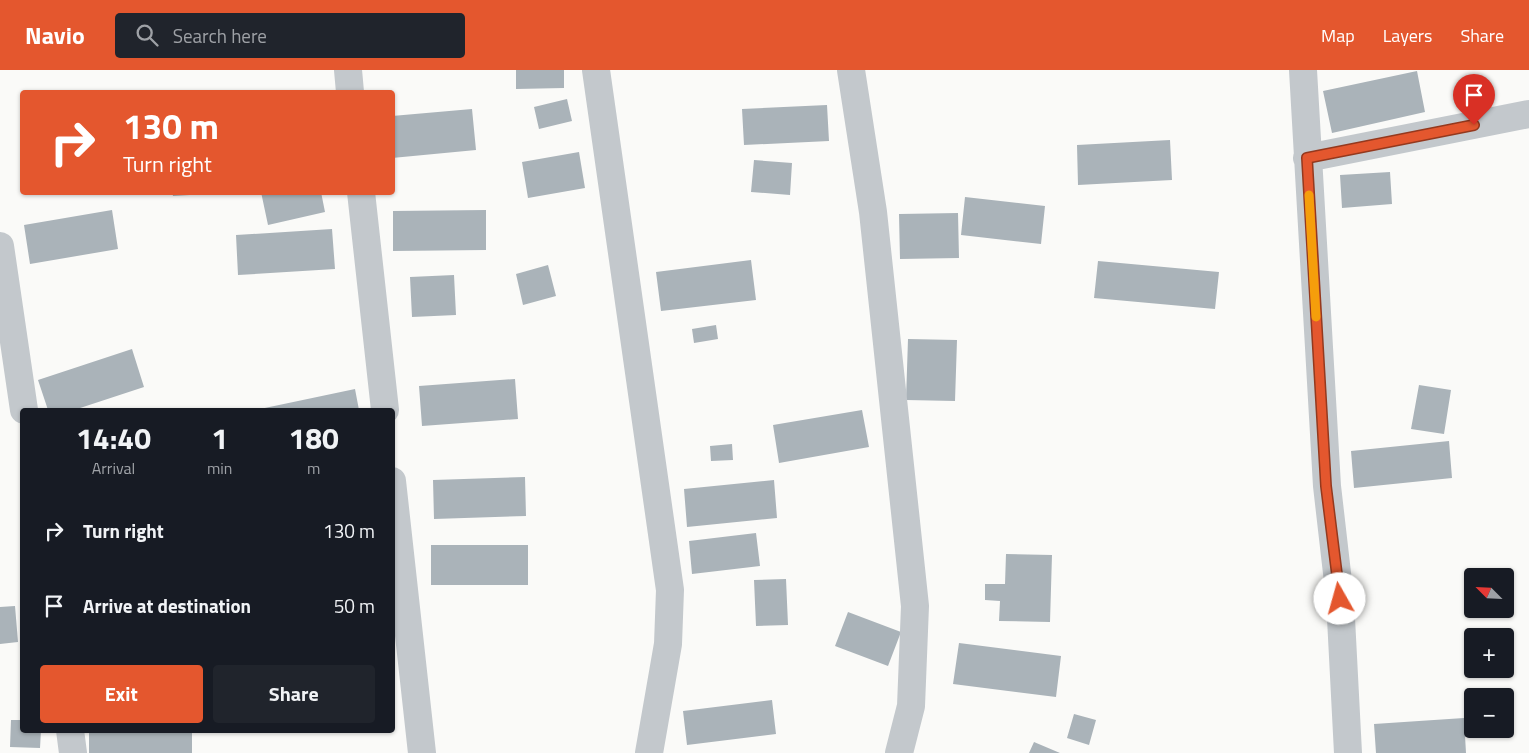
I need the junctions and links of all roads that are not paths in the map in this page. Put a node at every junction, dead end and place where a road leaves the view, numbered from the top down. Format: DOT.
graph roads {
  1 [pos="348,70"];
  2 [pos="596,70"];
  3 [pos="851,70"];
  4 [pos="1303,70"];
  5 [pos="350,90"];
  6 [pos="1529,114"];
  7 [pos="1307,158"];
  8 [pos="361,195"];
  9 [pos="0,246"];
  10 [pos="24,408"];
  11 [pos="385,408"];
  12 [pos="395,508"];
  13 [pos="70,733"];
  14 [pos="73,753"];
  15 [pos="422,753"];
  16 [pos="649,753"];
  17 [pos="899,753"];
  18 [pos="1348,753"];
  1 -- 5 [label="street"];
  2 -- 16 [label="street"];
  3 -- 17 [label="street"];
  4 -- 7 [label="street"];
  6 -- 7 [label="street"];
  7 -- 18 [label="street"];
  8 -- 11 [label="street"];
  9 -- 10 [label="street"];
  12 -- 15 [label="street"];
  13 -- 14 [label="street"];
}
